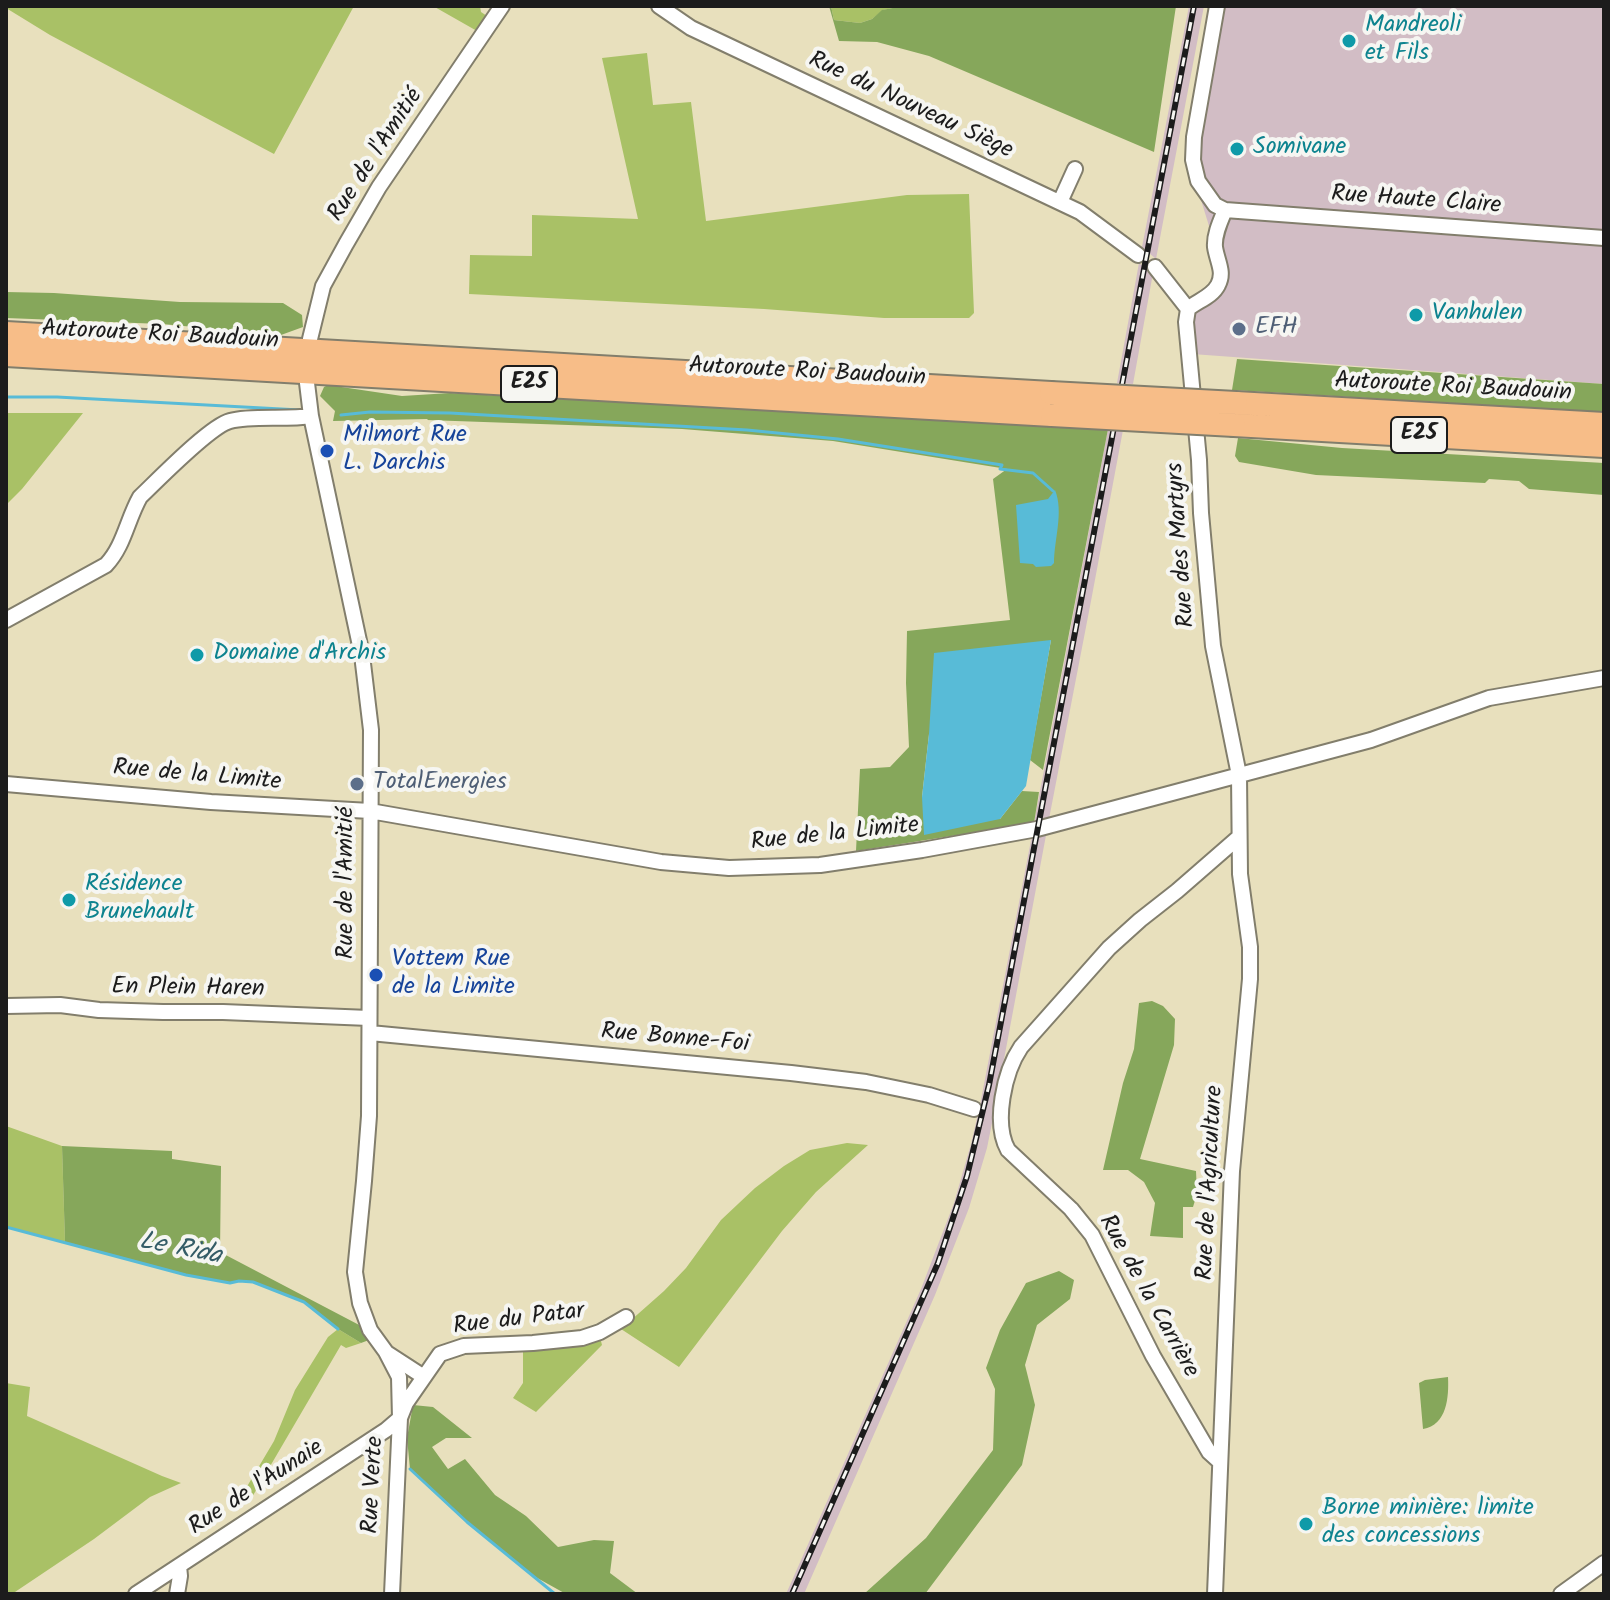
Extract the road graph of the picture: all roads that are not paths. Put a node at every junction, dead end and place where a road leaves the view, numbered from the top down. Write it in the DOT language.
graph roads {
  1 [pos="502,6"];
  2 [pos="659,6"];
  3 [pos="1217,6"];
  4 [pos="1075,169"];
  5 [pos="1060,202"];
  6 [pos="1225,210"];
  7 [pos="1604,238"];
  8 [pos="1138,255"];
  9 [pos="1155,267"];
  10 [pos="1188,309"];
  11 [pos="6,333"];
  12 [pos="310,339"];
  13 [pos="6,355"];
  14 [pos="307,383"];
  15 [pos="1052,404"];
  16 [pos="1235,414"];
  17 [pos="311,416"];
  18 [pos="1604,424"];
  19 [pos="1604,446"];
  20 [pos="6,620"];
  21 [pos="1604,678"];
  22 [pos="1239,775"];
  23 [pos="6,784"];
  24 [pos="370,811"];
  25 [pos="1239,837"];
  26 [pos="6,1006"];
  27 [pos="370,1025"];
  28 [pos="974,1109"];
  29 [pos="626,1317"];
  30 [pos="386,1352"];
  31 [pos="399,1377"];
  32 [pos="424,1377"];
  33 [pos="400,1418"];
  34 [pos="1219,1461"];
  35 [pos="1604,1563"];
  36 [pos="179,1566"];
  37 [pos="136,1594"];
  38 [pos="177,1594"];
  39 [pos="392,1594"];
  40 [pos="1215,1594"];
  41 [pos="1561,1594"];
  1 -- 12 [label="street, Rue de l'Amitié"];
  2 -- 5 [label="street, Rue du Nouveau Siège"];
  3 -- 6 [label="street"];
  4 -- 5 [label="street"];
  5 -- 8 [label="street, Rue du Nouveau Siège"];
  6 -- 7 [label="street, Rue Haute Claire"];
  6 -- 10 [label="street"];
  9 -- 10 [label="street"];
  10 -- 22 [label="street, Rue des Martyrs"];
  11 -- 15 [label="highway, Autoroute Roi Baudouin / E25"];
  13 -- 15 [label="highway, Autoroute Roi Baudouin / E25"];
  14 -- 17 [label="street, Rue de l'Amitié"];
  15 -- 16 [label="highway, Autoroute Roi Baudouin / E25, bridge"];
  16 -- 18 [label="highway, Autoroute Roi Baudouin / E25"];
  16 -- 19 [label="highway, Autoroute Roi Baudouin / E25"];
  17 -- 20 [label="street"];
  17 -- 24 [label="street, Rue de l'Amitié"];
  21 -- 22 [label="street, Rue de la Limite"];
  22 -- 24 [label="street, Rue de la Limite"];
  22 -- 25 [label="street, Rue de l'Agriculture"];
  23 -- 24 [label="street, Rue de la Limite"];
  24 -- 27 [label="street, Rue de l'Amitié"];
  25 -- 34 [label="street, Rue de l'Agriculture"];
  25 -- 34 [label="street, Rue de la Carrière"];
  26 -- 27 [label="street, En Plein Haren"];
  27 -- 28 [label="street, Rue Bonne-Foi"];
  27 -- 30 [label="street, Rue de l'Amitié"];
  29 -- 32 [label="street, Rue du Patar"];
  30 -- 31 [label="street, Rue de l'Amitié"];
  30 -- 32 [label="street"];
  31 -- 33 [label="street, Rue Verte"];
  32 -- 33 [label="street, Rue du Patar"];
  33 -- 36 [label="street, Rue de l'Aunaie"];
  33 -- 39 [label="street, Rue Verte"];
  34 -- 40 [label="street, Rue de l'Agriculture"];
  35 -- 41 [label="street"];
  36 -- 37 [label="street, Rue de l'Aunaie"];
  36 -- 38 [label="street"];
}
